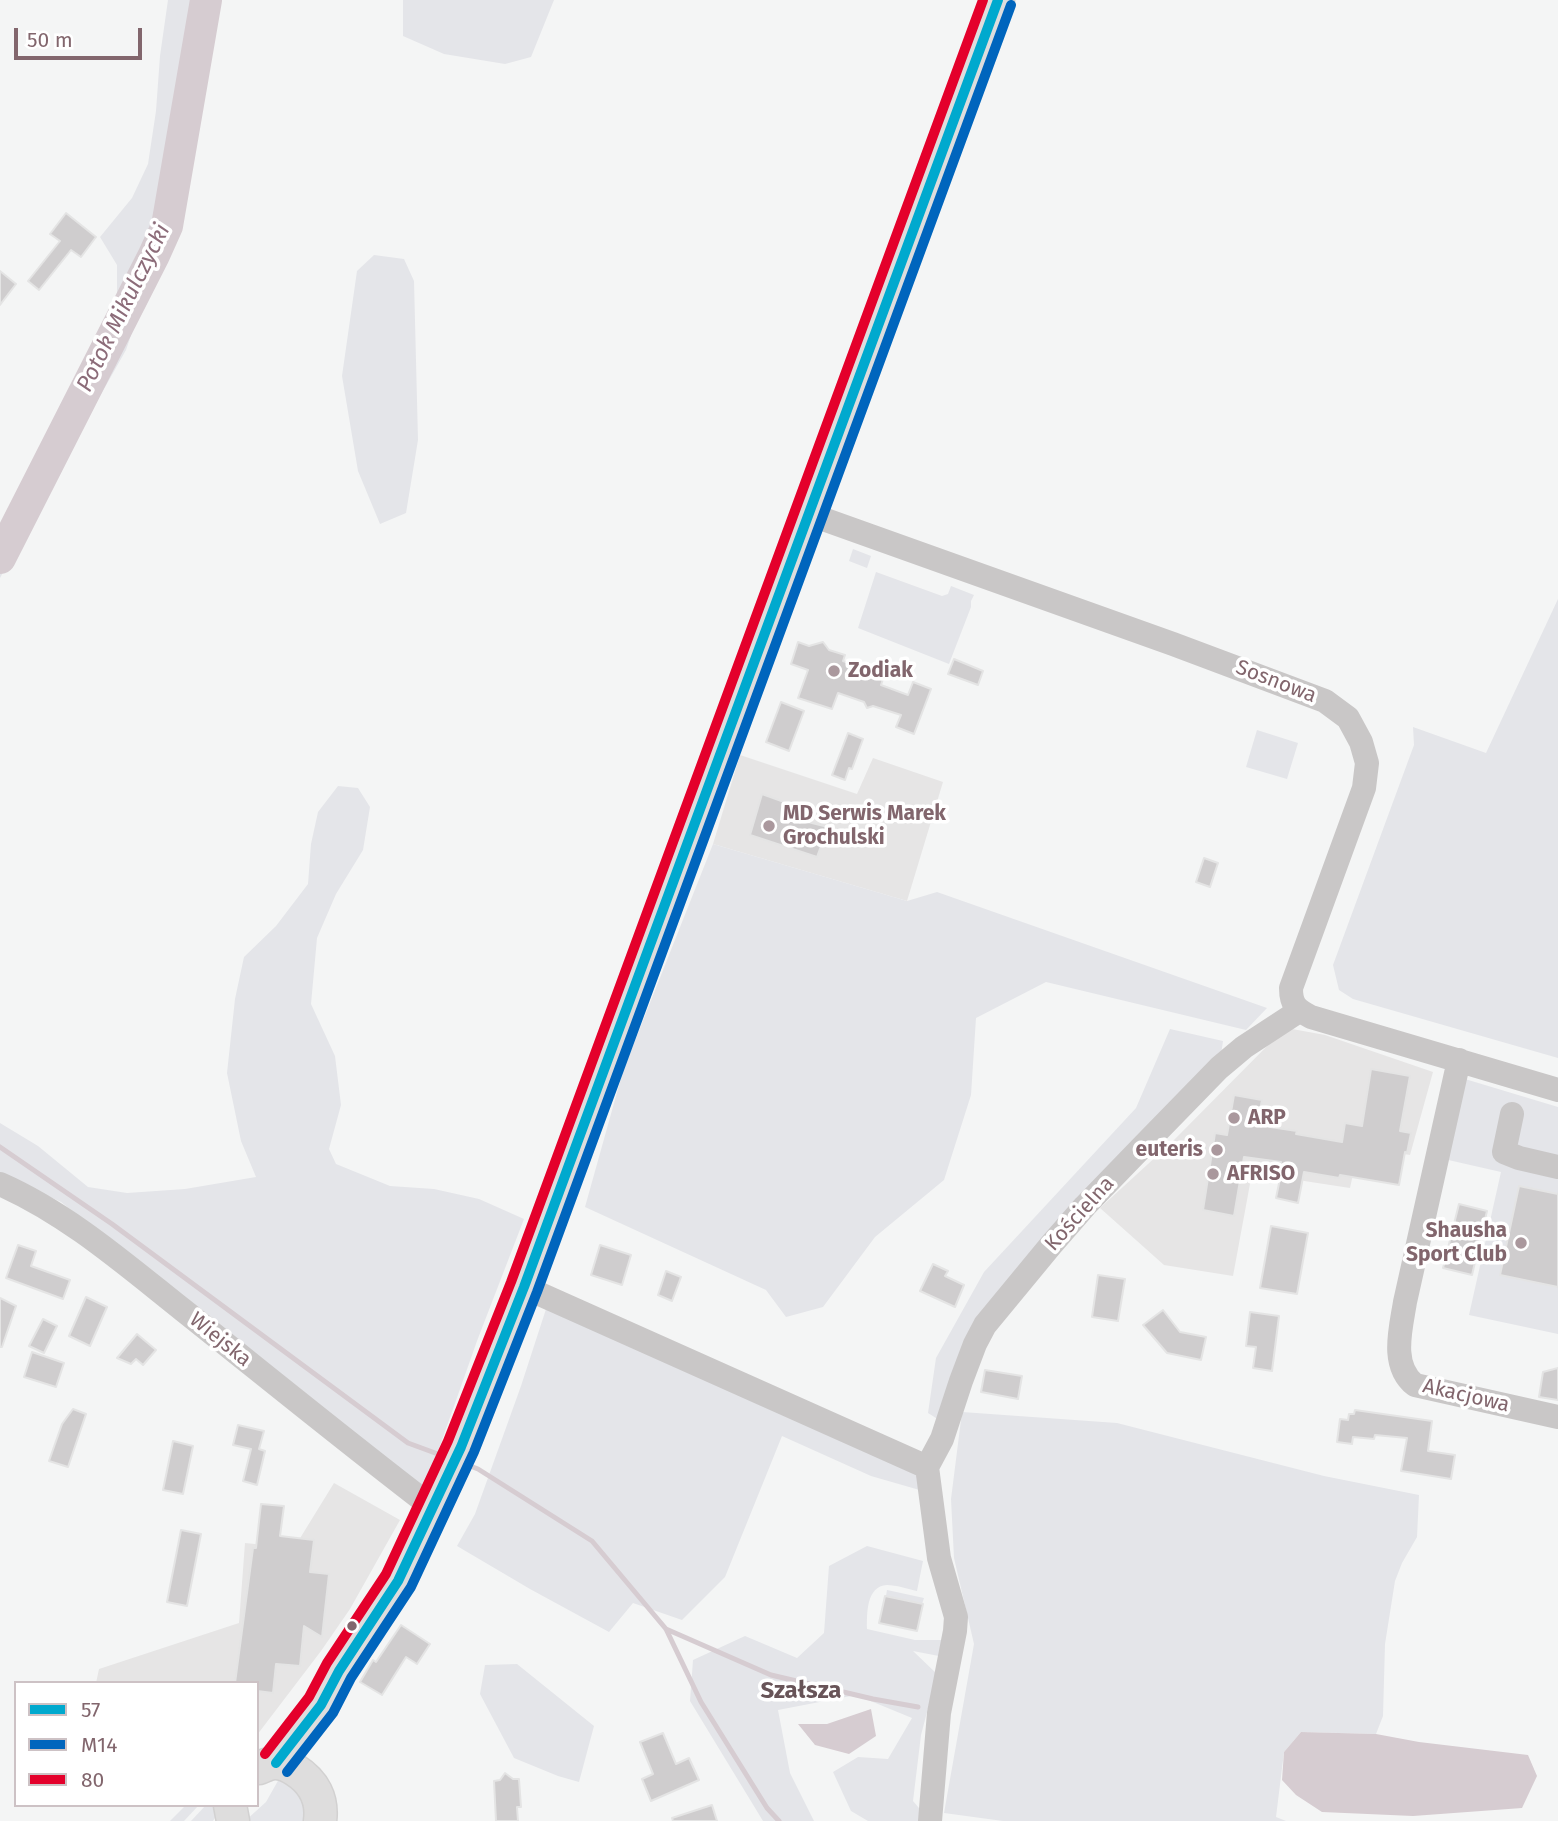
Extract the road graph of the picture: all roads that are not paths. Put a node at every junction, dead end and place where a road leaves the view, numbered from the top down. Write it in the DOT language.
graph roads {
  1 [pos="998,0"];
  2 [pos="809,514"];
  3 [pos="1299,1011"];
  4 [pos="1459,1060"];
  5 [pos="1558,1090"];
  6 [pos="1512,1114"];
  7 [pos="1558,1167"];
  8 [pos="0,1184"];
  9 [pos="524,1287"];
  10 [pos="1558,1417"];
  11 [pos="927,1467"];
  12 [pos="438,1496"];
  13 [pos="321,1705"];
  14 [pos="267,1766"];
  15 [pos="305,1776"];
  16 [pos="320,1821"];
  17 [pos="930,1821"];
  1 -- 2 [label="main road"];
  2 -- 3 [label="street, Sosnowa"];
  2 -- 9 [label="main road"];
  3 -- 4 [label="street"];
  3 -- 11 [label="street, Kościelna"];
  4 -- 5 [label="street"];
  4 -- 10 [label="street, Akacjowa"];
  6 -- 7 [label="street"];
  8 -- 12 [label="street, Wiejska"];
  9 -- 11 [label="street"];
  9 -- 12 [label="main road"];
  11 -- 17 [label="street"];
  12 -- 13 [label="main road"];
  13 -- 14 [label="main road"];
  13 -- 15 [label="main road"];
  14 -- 15 [label="main road"];
  15 -- 16 [label="main road"];
}
